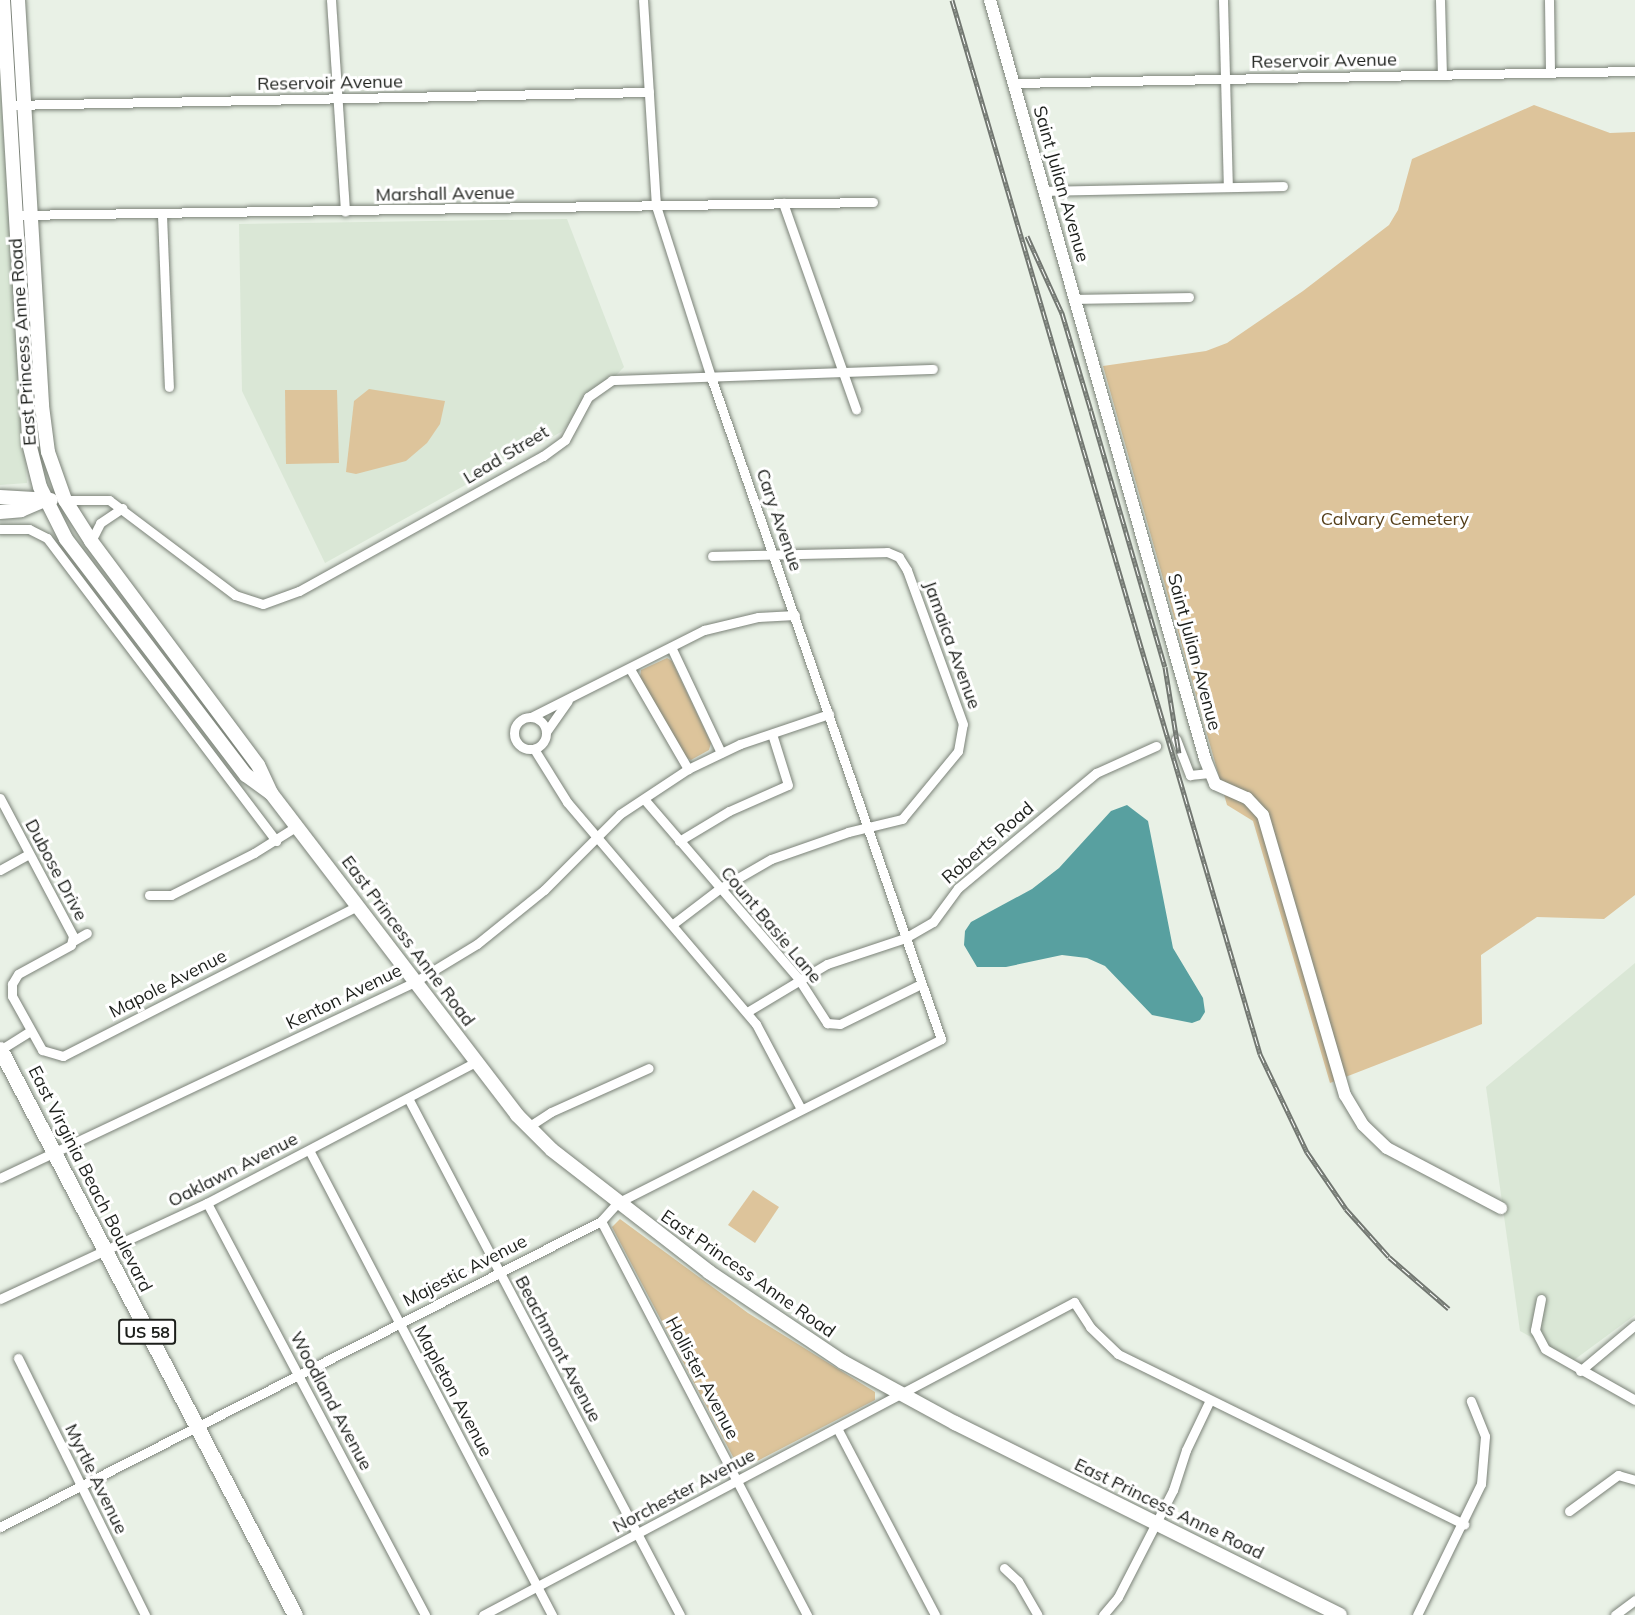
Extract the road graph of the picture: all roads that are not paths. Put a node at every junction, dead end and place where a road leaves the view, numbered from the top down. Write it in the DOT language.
graph roads {
  1 [pos="3,0"];
  2 [pos="18,0"];
  3 [pos="331,0"];
  4 [pos="643,0"];
  5 [pos="990,0"];
  6 [pos="1223,0"];
  7 [pos="1440,0"];
  8 [pos="1549,0"];
  9 [pos="1635,71"];
  10 [pos="1550,73"];
  11 [pos="1442,75"];
  12 [pos="1225,80"];
  13 [pos="1014,83"];
  14 [pos="649,92"];
  15 [pos="338,99"];
  16 [pos="26,104"];
  17 [pos="11,105"];
  18 [pos="1228,186"];
  19 [pos="1283,186"];
  20 [pos="1044,191"];
  21 [pos="873,202"];
  22 [pos="783,203"];
  23 [pos="656,206"];
  24 [pos="345,212"];
  25 [pos="17,215"];
  26 [pos="162,215"];
  27 [pos="33,217"];
  28 [pos="1189,297"];
  29 [pos="1074,299"];
  30 [pos="933,369"];
  31 [pos="842,371"];
  32 [pos="710,374"];
  33 [pos="169,387"];
  34 [pos="856,409"];
  35 [pos="0,497"];
  36 [pos="45,500"];
  37 [pos="65,500"];
  38 [pos="123,508"];
  39 [pos="0,513"];
  40 [pos="0,529"];
  41 [pos="91,541"];
  42 [pos="773,554"];
  43 [pos="712,555"];
  44 [pos="795,615"];
  45 [pos="671,647"];
  46 [pos="630,669"];
  47 [pos="568,701"];
  48 [pos="829,714"];
  49 [pos="531,717"];
  50 [pos="546,732"];
  51 [pos="772,734"];
  52 [pos="1176,739"];
  53 [pos="1156,746"];
  54 [pos="534,749"];
  55 [pos="721,753"];
  56 [pos="688,769"];
  57 [pos="1209,772"];
  58 [pos="271,794"];
  59 [pos="0,798"];
  60 [pos="644,799"];
  61 [pos="297,826"];
  62 [pos="870,827"];
  63 [pos="597,837"];
  64 [pos="276,840"];
  65 [pos="680,841"];
  66 [pos="29,854"];
  67 [pos="0,870"];
  68 [pos="720,889"];
  69 [pos="149,895"];
  70 [pos="359,905"];
  71 [pos="673,924"];
  72 [pos="87,933"];
  73 [pos="905,938"];
  74 [pos="73,941"];
  75 [pos="798,978"];
  76 [pos="416,981"];
  77 [pos="921,984"];
  78 [pos="747,1012"];
  79 [pos="31,1031"];
  80 [pos="941,1039"];
  81 [pos="0,1049"];
  82 [pos="477,1061"];
  83 [pos="650,1068"];
  84 [pos="408,1098"];
  85 [pos="801,1109"];
  86 [pos="528,1127"];
  87 [pos="309,1150"];
  88 [pos="54,1154"];
  89 [pos="0,1178"];
  90 [pos="207,1203"];
  91 [pos="617,1203"];
  92 [pos="1501,1208"];
  93 [pos="601,1221"];
  94 [pos="105,1253"];
  95 [pos="499,1272"];
  96 [pos="0,1299"];
  97 [pos="1541,1299"];
  98 [pos="399,1323"];
  99 [pos="1635,1325"];
  100 [pos="18,1358"];
  101 [pos="1580,1371"];
  102 [pos="299,1376"];
  103 [pos="898,1393"];
  104 [pos="1210,1400"];
  105 [pos="1635,1400"];
  106 [pos="1470,1401"];
  107 [pos="837,1428"];
  108 [pos="198,1429"];
  109 [pos="1635,1480"];
  110 [pos="738,1482"];
  111 [pos="82,1487"];
  112 [pos="1569,1511"];
  113 [pos="1154,1522"];
  114 [pos="1464,1524"];
  115 [pos="0,1527"];
  116 [pos="637,1534"];
  117 [pos="1004,1568"];
  118 [pos="537,1587"];
  119 [pos="1635,1600"];
  120 [pos="145,1615"];
  121 [pos="295,1615"];
  122 [pos="425,1615"];
  123 [pos="483,1615"];
  124 [pos="552,1615"];
  125 [pos="680,1615"];
  126 [pos="807,1615"];
  127 [pos="935,1615"];
  128 [pos="1038,1615"];
  129 [pos="1103,1615"];
  130 [pos="1340,1615"];
  131 [pos="1417,1615"];
  132 [pos="1615,1615"];
  1 -- 17 [label="main road, East Princess Anne Road"];
  2 -- 16 [label="main road, East Princess Anne Road"];
  3 -- 15 [label="street"];
  4 -- 14 [label="street, Cary Avenue"];
  5 -- 13 [label="street, Saint Julian Avenue"];
  6 -- 12 [label="street"];
  7 -- 11 [label="street"];
  8 -- 10 [label="street"];
  9 -- 10 [label="street, Reservoir Avenue"];
  10 -- 11 [label="street, Reservoir Avenue"];
  11 -- 12 [label="street, Reservoir Avenue"];
  12 -- 13 [label="street, Reservoir Avenue"];
  12 -- 18 [label="street"];
  13 -- 20 [label="street, Saint Julian Avenue"];
  14 -- 15 [label="street, Reservoir Avenue"];
  14 -- 23 [label="street, Cary Avenue"];
  15 -- 16 [label="street, Reservoir Avenue"];
  15 -- 24 [label="street"];
  16 -- 17 [label="street, Reservoir Avenue"];
  16 -- 27 [label="main road, East Princess Anne Road"];
  17 -- 25 [label="main road, East Princess Anne Road"];
  18 -- 19 [label="street"];
  18 -- 20 [label="street"];
  20 -- 29 [label="street, Saint Julian Avenue"];
  21 -- 22 [label="street, Marshall Avenue"];
  22 -- 23 [label="street, Marshall Avenue"];
  22 -- 31 [label="street"];
  23 -- 24 [label="street, Marshall Avenue"];
  23 -- 32 [label="street, Cary Avenue"];
  24 -- 26 [label="street, Marshall Avenue"];
  25 -- 27 [label="street, Marshall Avenue"];
  25 -- 36 [label="main road, East Princess Anne Road"];
  26 -- 27 [label="street, Marshall Avenue"];
  26 -- 33 [label="street"];
  27 -- 37 [label="main road, East Princess Anne Road"];
  28 -- 29 [label="street"];
  29 -- 57 [label="street, Saint Julian Avenue"];
  30 -- 31 [label="street, Lead Street"];
  31 -- 32 [label="street, Lead Street"];
  31 -- 34 [label="street"];
  32 -- 38 [label="street, Lead Street"];
  32 -- 42 [label="street, Cary Avenue"];
  35 -- 36 [label="main road"];
  36 -- 37 [label="main road"];
  36 -- 39 [label="main road"];
  36 -- 58 [label="main road, East Princess Anne Road"];
  37 -- 38 [label="street, Lead Street"];
  37 -- 41 [label="main road, East Princess Anne Road"];
  38 -- 41 [label="street"];
  40 -- 64 [label="street"];
  41 -- 58 [label="main road, East Princess Anne Road"];
  42 -- 43 [label="street, Jamaica Avenue"];
  42 -- 44 [label="street, Cary Avenue"];
  42 -- 62 [label="street, Jamaica Avenue"];
  44 -- 45 [label="street"];
  44 -- 48 [label="street, Cary Avenue"];
  45 -- 46 [label="street"];
  45 -- 55 [label="street"];
  46 -- 47 [label="street"];
  46 -- 56 [label="street"];
  47 -- 49 [label="street"];
  47 -- 50 [label="street"];
  48 -- 51 [label="street, Kenton Avenue"];
  48 -- 62 [label="street, Cary Avenue"];
  49 -- 50 [label="street"];
  49 -- 54 [label="street"];
  50 -- 54 [label="street"];
  51 -- 55 [label="street, Kenton Avenue"];
  51 -- 65 [label="street"];
  52 -- 57 [label="street"];
  53 -- 73 [label="street, Roberts Road"];
  54 -- 63 [label="street"];
  55 -- 56 [label="street, Kenton Avenue"];
  56 -- 60 [label="street, Kenton Avenue"];
  57 -- 92 [label="street, Saint Julian Avenue"];
  58 -- 61 [label="main road, East Princess Anne Road"];
  59 -- 66 [label="street, Dubose Drive"];
  60 -- 63 [label="street, Kenton Avenue"];
  60 -- 65 [label="street, Count Basie Lane"];
  61 -- 64 [label="street"];
  61 -- 70 [label="main road, East Princess Anne Road"];
  62 -- 68 [label="street, Jamaica Avenue"];
  62 -- 73 [label="street, Cary Avenue"];
  63 -- 71 [label="street"];
  63 -- 76 [label="street, Kenton Avenue"];
  64 -- 69 [label="street"];
  65 -- 68 [label="street, Count Basie Lane"];
  66 -- 67 [label="street"];
  66 -- 74 [label="street, Dubose Drive"];
  68 -- 71 [label="street, Jamaica Avenue"];
  68 -- 75 [label="street, Count Basie Lane"];
  70 -- 76 [label="main road, East Princess Anne Road"];
  70 -- 79 [label="street, Mapole Avenue"];
  71 -- 78 [label="street"];
  72 -- 74 [label="street"];
  73 -- 75 [label="street, Roberts Road"];
  73 -- 77 [label="street, Cary Avenue"];
  74 -- 79 [label="street, Dubose Drive"];
  75 -- 77 [label="street, Count Basie Lane"];
  75 -- 78 [label="street, Roberts Road"];
  76 -- 82 [label="main road, East Princess Anne Road"];
  76 -- 88 [label="street, Kenton Avenue"];
  77 -- 80 [label="street, Cary Avenue"];
  78 -- 85 [label="street"];
  79 -- 81 [label="street"];
  80 -- 85 [label="street, Majestic Avenue"];
  81 -- 88 [label="main road, East Virginia Beach Boulevard / US 58"];
  82 -- 84 [label="street, Oaklawn Avenue"];
  82 -- 86 [label="main road, East Princess Anne Road"];
  83 -- 86 [label="street"];
  84 -- 87 [label="street, Oaklawn Avenue"];
  84 -- 95 [label="street, Beachmont Avenue"];
  85 -- 91 [label="street, Majestic Avenue"];
  86 -- 91 [label="main road, East Princess Anne Road"];
  87 -- 90 [label="street, Oaklawn Avenue"];
  87 -- 98 [label="street, Mapleton Avenue"];
  88 -- 89 [label="street, Kenton Avenue"];
  88 -- 94 [label="main road, East Virginia Beach Boulevard / US 58"];
  90 -- 94 [label="street, Oaklawn Avenue"];
  90 -- 102 [label="street, Woodland Avenue"];
  91 -- 93 [label="street, Majestic Avenue"];
  91 -- 103 [label="main road, East Princess Anne Road"];
  93 -- 95 [label="street, Majestic Avenue"];
  93 -- 110 [label="street, Hollister Avenue"];
  94 -- 96 [label="street, Oaklawn Avenue"];
  94 -- 108 [label="main road, East Virginia Beach Boulevard / US 58"];
  95 -- 98 [label="street, Majestic Avenue"];
  95 -- 116 [label="street, Beachmont Avenue"];
  97 -- 101 [label="street"];
  98 -- 102 [label="street, Majestic Avenue"];
  98 -- 118 [label="street, Mapleton Avenue"];
  99 -- 101 [label="street"];
  100 -- 111 [label="street, Myrtle Avenue"];
  101 -- 105 [label="street"];
  102 -- 108 [label="street, Majestic Avenue"];
  102 -- 122 [label="street, Woodland Avenue"];
  103 -- 104 [label="street, Norchester Avenue"];
  103 -- 107 [label="street, Norchester Avenue"];
  103 -- 113 [label="main road, East Princess Anne Road"];
  104 -- 113 [label="street"];
  104 -- 114 [label="street"];
  106 -- 114 [label="street"];
  107 -- 110 [label="street, Norchester Avenue"];
  107 -- 127 [label="street"];
  108 -- 111 [label="street, Majestic Avenue"];
  108 -- 121 [label="main road, East Virginia Beach Boulevard / US 58"];
  109 -- 112 [label="street"];
  110 -- 116 [label="street, Norchester Avenue"];
  110 -- 126 [label="street, Hollister Avenue"];
  111 -- 115 [label="street, Majestic Avenue"];
  111 -- 120 [label="street, Myrtle Avenue"];
  113 -- 129 [label="street"];
  113 -- 130 [label="main road, East Princess Anne Road"];
  114 -- 131 [label="street"];
  116 -- 118 [label="street, Norchester Avenue"];
  116 -- 125 [label="street, Beachmont Avenue"];
  117 -- 128 [label="street"];
  118 -- 123 [label="street, Norchester Avenue"];
  118 -- 124 [label="street, Mapleton Avenue"];
  119 -- 132 [label="street"];
}
